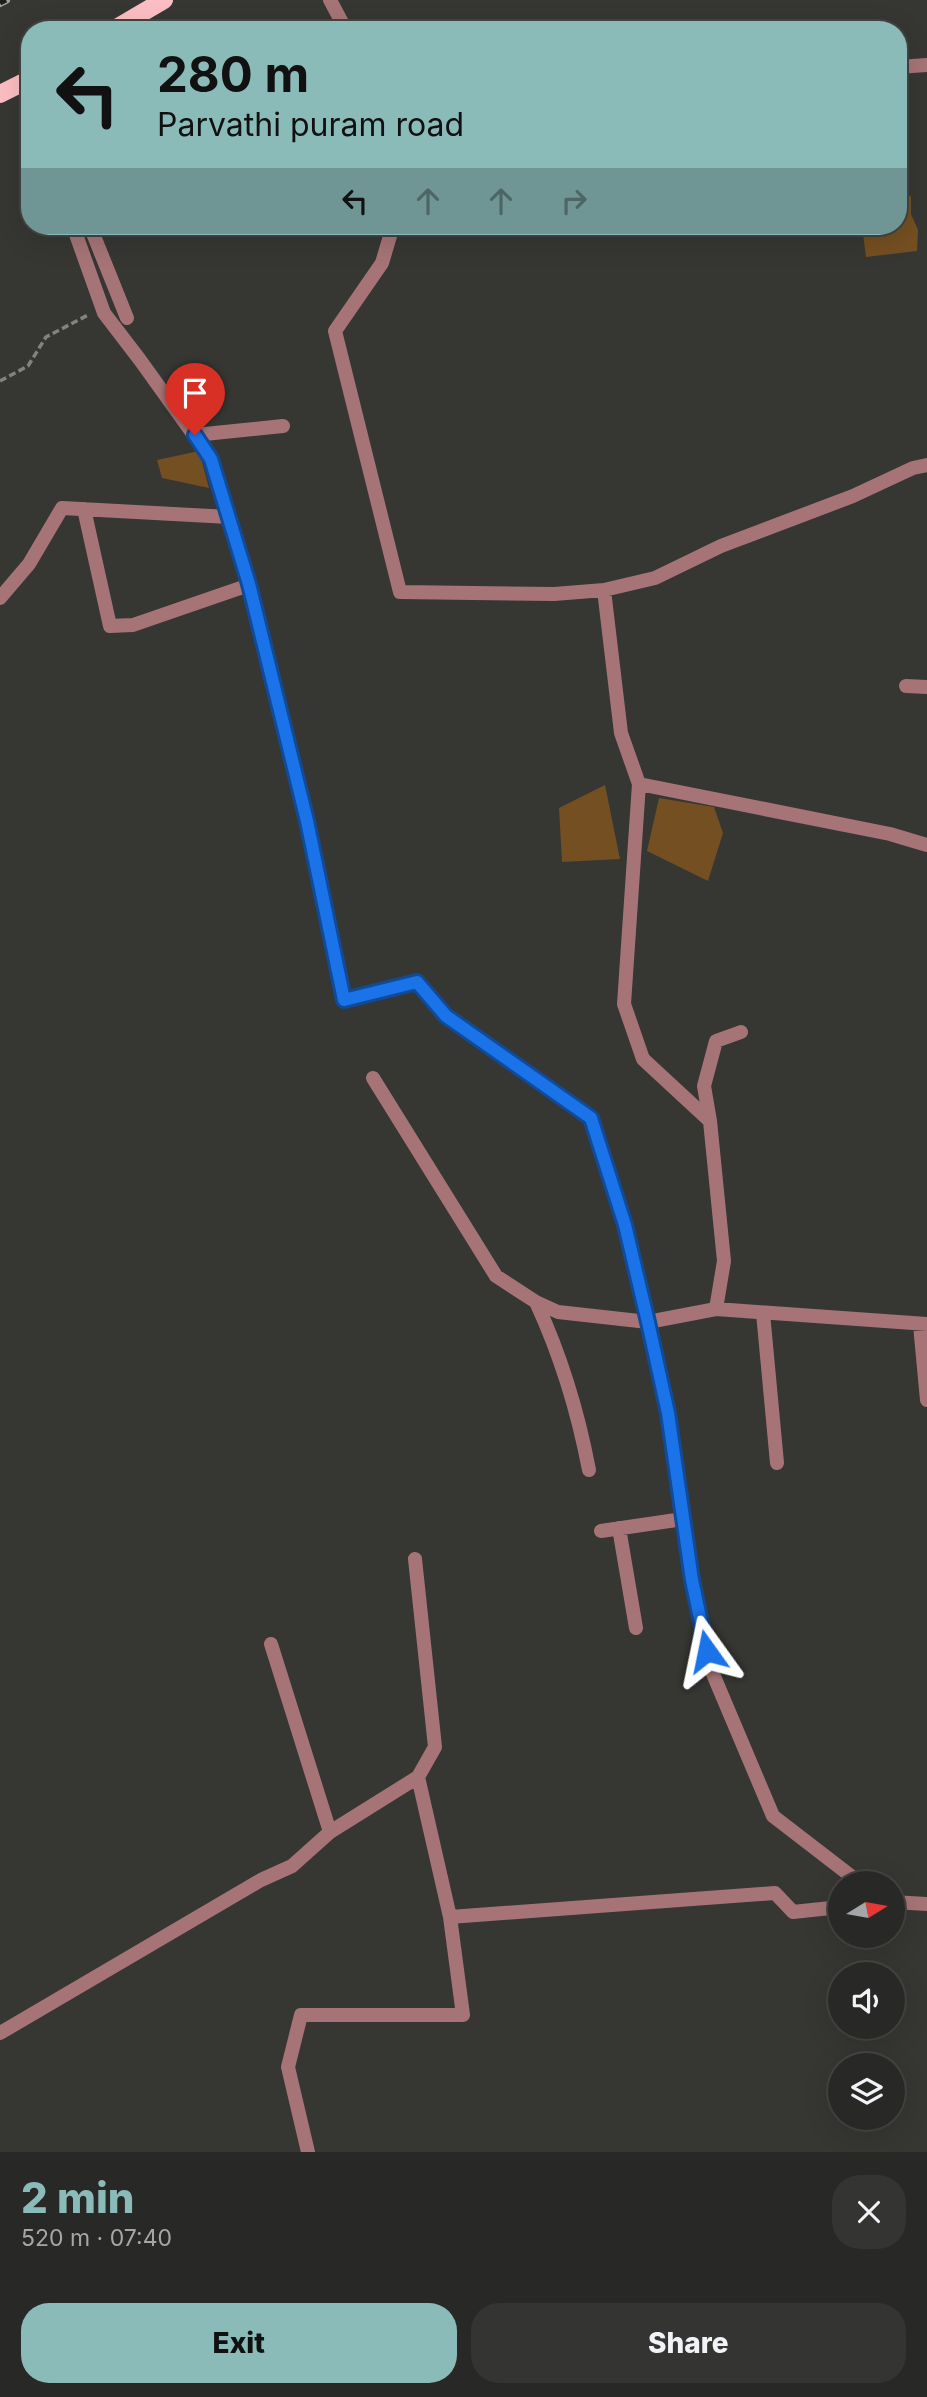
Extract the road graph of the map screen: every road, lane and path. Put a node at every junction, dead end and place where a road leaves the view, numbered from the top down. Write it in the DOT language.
graph roads {
  1 [pos="164,0"];
  2 [pos="330,0"];
  3 [pos="128,21"];
  4 [pos="341,21"];
  5 [pos="927,65"];
  6 [pos="907,66"];
  7 [pos="21,84"];
  8 [pos="0,94"];
  9 [pos="76,235"];
  10 [pos="94,235"];
  11 [pos="390,235"];
  12 [pos="95,312"];
  13 [pos="127,318"];
  14 [pos="0,381"];
  15 [pos="283,426"];
  16 [pos="195,435"];
  17 [pos="927,465"];
  18 [pos="84,509"];
  19 [pos="229,517"];
  20 [pos="249,584"];
  21 [pos="604,590"];
  22 [pos="0,598"];
  23 [pos="905,685"];
  24 [pos="927,687"];
  25 [pos="639,784"];
  26 [pos="927,845"];
  27 [pos="741,1032"];
  28 [pos="373,1078"];
  29 [pos="710,1121"];
  30 [pos="536,1302"];
  31 [pos="716,1308"];
  32 [pos="763,1312"];
  33 [pos="648,1322"];
  34 [pos="923,1325"];
  35 [pos="927,1400"];
  36 [pos="778,1462"];
  37 [pos="589,1470"];
  38 [pos="683,1518"];
  39 [pos="619,1528"];
  40 [pos="601,1531"];
  41 [pos="415,1559"];
  42 [pos="636,1628"];
  43 [pos="271,1644"];
  44 [pos="418,1777"];
  45 [pos="330,1832"];
  46 [pos="844,1871"];
  47 [pos="905,1903"];
  48 [pos="927,1904"];
  49 [pos="828,1908"];
  50 [pos="450,1917"];
  51 [pos="0,2033"];
  52 [pos="308,2152"];
  1 -- 3 [label="main road"];
  2 -- 4 [label="street"];
  5 -- 6 [label="street"];
  7 -- 8 [label="main road"];
  9 -- 16 [label="street"];
  10 -- 13 [label="street"];
  11 -- 21 [label="street"];
  12 -- 14 [label="path"];
  15 -- 16 [label="street"];
  16 -- 19 [label="street"];
  17 -- 21 [label="street"];
  18 -- 19 [label="street"];
  18 -- 20 [label="street"];
  18 -- 22 [label="street"];
  19 -- 20 [label="street"];
  20 -- 33 [label="street"];
  21 -- 25 [label="street"];
  23 -- 24 [label="street"];
  25 -- 26 [label="street"];
  25 -- 29 [label="street"];
  27 -- 29 [label="street"];
  28 -- 30 [label="street"];
  29 -- 31 [label="street"];
  30 -- 33 [label="street"];
  30 -- 37 [label="street"];
  31 -- 32 [label="street"];
  31 -- 33 [label="street"];
  32 -- 34 [label="street"];
  32 -- 36 [label="street"];
  33 -- 38 [label="street"];
  34 -- 35 [label="street"];
  38 -- 39 [label="street"];
  38 -- 46 [label="street"];
  39 -- 40 [label="street"];
  39 -- 42 [label="street"];
  41 -- 44 [label="street"];
  43 -- 45 [label="street"];
  44 -- 45 [label="street"];
  44 -- 50 [label="street"];
  45 -- 51 [label="street"];
  47 -- 48 [label="street"];
  49 -- 50 [label="street"];
  50 -- 52 [label="street"];
}
